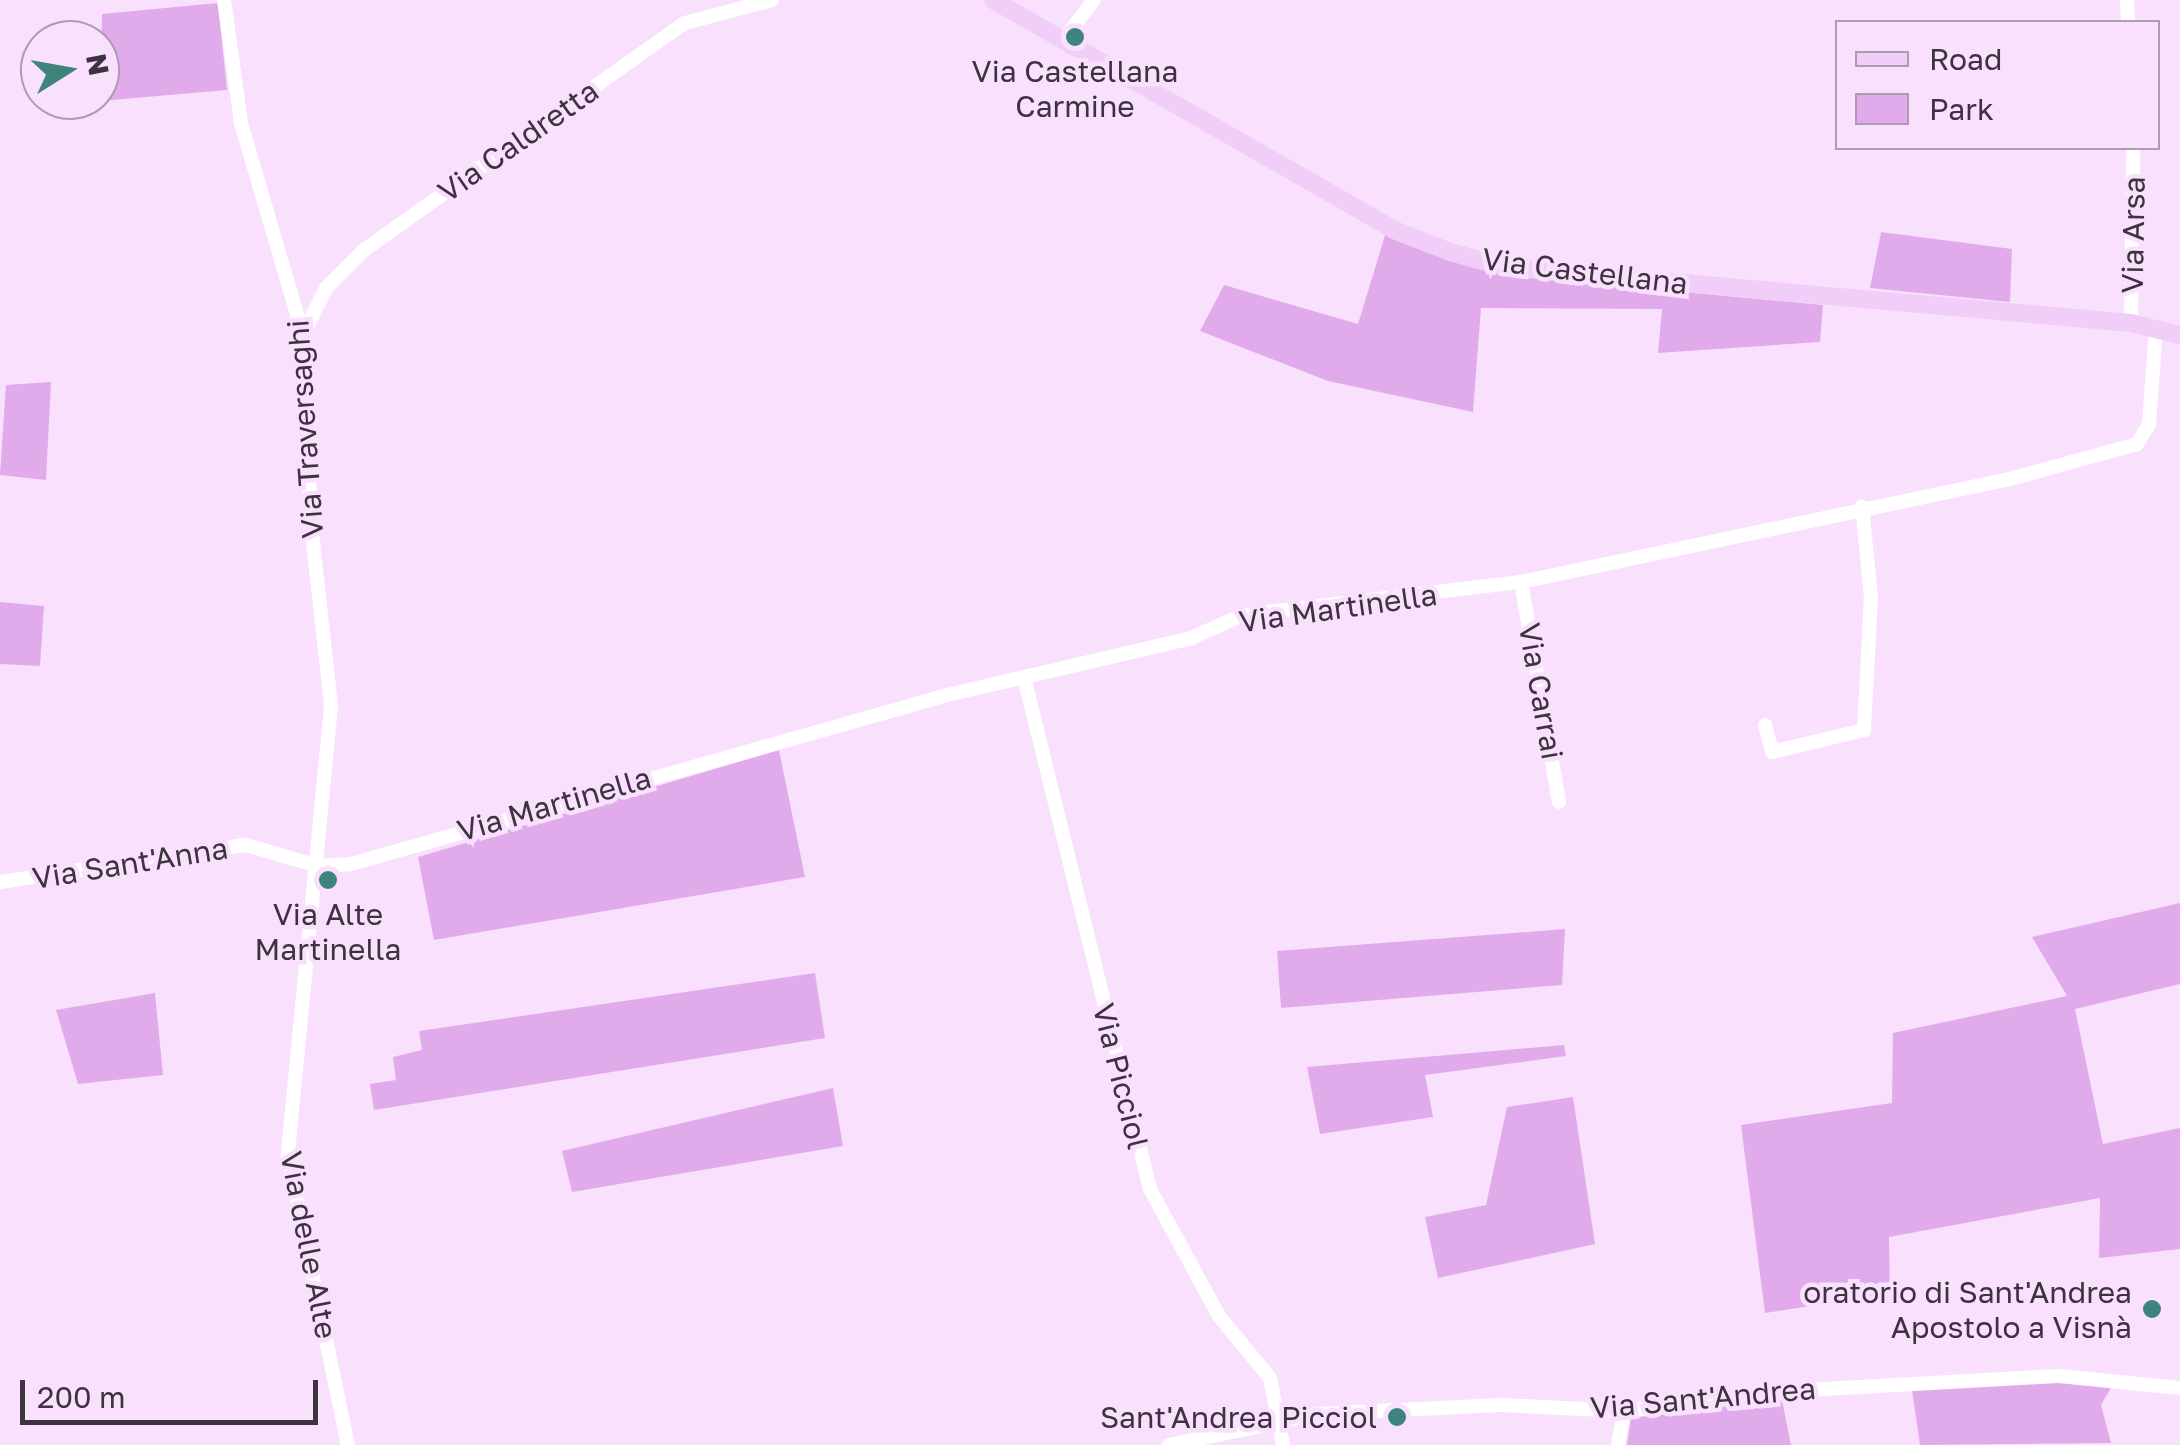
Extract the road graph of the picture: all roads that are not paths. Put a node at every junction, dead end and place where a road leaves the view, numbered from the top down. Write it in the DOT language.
graph roads {
  1 [pos="224,0"];
  2 [pos="772,0"];
  3 [pos="993,0"];
  4 [pos="1094,0"];
  5 [pos="1064,38"];
  6 [pos="2133,150"];
  7 [pos="2131,323"];
  8 [pos="2156,329"];
  9 [pos="303,335"];
  10 [pos="2180,335"];
  11 [pos="1862,506"];
  12 [pos="1521,582"];
  13 [pos="1024,677"];
  14 [pos="1765,725"];
  15 [pos="1559,802"];
  16 [pos="318,866"];
  17 [pos="0,882"];
  18 [pos="2180,1388"];
  19 [pos="1624,1411"];
  20 [pos="1282,1416"];
  21 [pos="348,1445"];
  22 [pos="1168,1445"];
  23 [pos="1283,1445"];
  24 [pos="1618,1445"];
  1 -- 9 [label="street, Via Traversaghi"];
  2 -- 9 [label="street, Via Caldretta"];
  3 -- 5 [label="main road, Via Castellana"];
  4 -- 5 [label="street"];
  5 -- 7 [label="main road, Via Castellana"];
  6 -- 7 [label="street, Via Arsa"];
  7 -- 8 [label="main road, Via Castellana"];
  8 -- 10 [label="main road, Via Castellana"];
  8 -- 11 [label="street, Via Martinella"];
  9 -- 16 [label="street, Via Traversaghi"];
  11 -- 12 [label="street, Via Martinella"];
  11 -- 14 [label="street"];
  12 -- 13 [label="street, Via Martinella"];
  12 -- 15 [label="street, Via Carrai"];
  13 -- 16 [label="street, Via Martinella"];
  13 -- 20 [label="street, Via Picciol"];
  16 -- 17 [label="street, Via Sant'Anna"];
  16 -- 21 [label="street, Via delle Alte"];
  18 -- 19 [label="street, Via Sant'Andrea"];
  19 -- 20 [label="street, Via Sant'Andrea"];
  19 -- 24 [label="street"];
  20 -- 22 [label="street, Via Sant'Andrea"];
  20 -- 23 [label="street, Via Picciol"];
}
